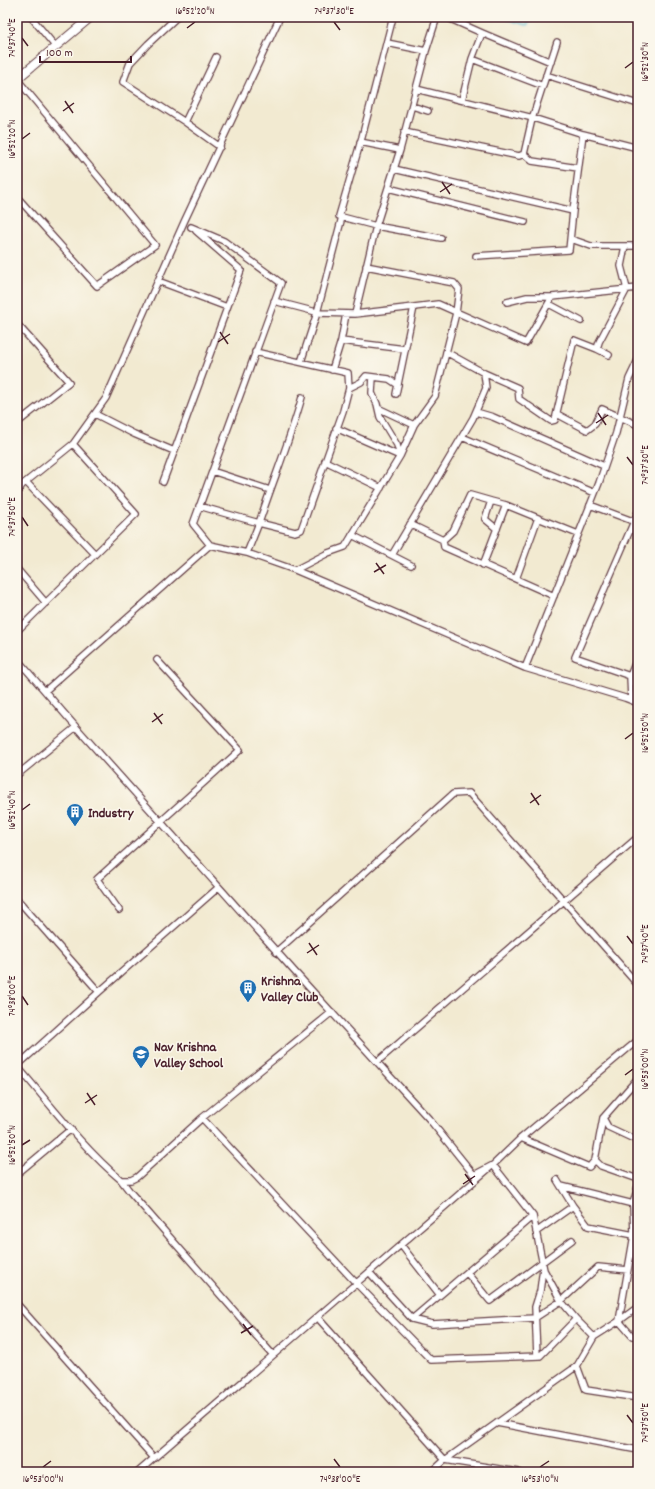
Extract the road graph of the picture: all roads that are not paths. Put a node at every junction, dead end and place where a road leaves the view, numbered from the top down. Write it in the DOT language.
graph roads {
  1 [pos="31,17"];
  2 [pos="91,17"];
  3 [pos="177,17"];
  4 [pos="280,17"];
  5 [pos="394,17"];
  6 [pos="437,17"];
  7 [pos="446,17"];
  8 [pos="482,33"];
  9 [pos="557,42"];
  10 [pos="387,43"];
  11 [pos="55,46"];
  12 [pos="426,51"];
  13 [pos="216,57"];
  14 [pos="472,59"];
  15 [pos="551,62"];
  16 [pos="546,75"];
  17 [pos="17,79"];
  18 [pos="543,86"];
  19 [pos="416,89"];
  20 [pos="462,100"];
  21 [pos="638,104"];
  22 [pos="412,106"];
  23 [pos="428,111"];
  24 [pos="533,118"];
  25 [pos="185,122"];
  26 [pos="404,132"];
  27 [pos="583,134"];
  28 [pos="360,142"];
  29 [pos="220,146"];
  30 [pos="638,148"];
  31 [pos="400,150"];
  32 [pos="524,154"];
  33 [pos="578,168"];
  34 [pos="394,169"];
  35 [pos="388,188"];
  36 [pos="17,197"];
  37 [pos="573,211"];
  38 [pos="342,217"];
  39 [pos="184,222"];
  40 [pos="525,222"];
  41 [pos="376,226"];
  42 [pos="191,227"];
  43 [pos="441,238"];
  44 [pos="571,240"];
  45 [pos="625,246"];
  46 [pos="638,246"];
  47 [pos="476,256"];
  48 [pos="366,266"];
  49 [pos="158,281"];
  50 [pos="638,288"];
  51 [pos="627,289"];
  52 [pos="552,297"];
  53 [pos="274,301"];
  54 [pos="507,302"];
  55 [pos="549,304"];
  56 [pos="414,307"];
  57 [pos="227,308"];
  58 [pos="317,313"];
  59 [pos="456,313"];
  60 [pos="346,314"];
  61 [pos="354,314"];
  62 [pos="581,321"];
  63 [pos="17,324"];
  64 [pos="340,341"];
  65 [pos="405,349"];
  66 [pos="597,349"];
  67 [pos="255,352"];
  68 [pos="446,352"];
  69 [pos="609,355"];
  70 [pos="301,362"];
  71 [pos="637,363"];
  72 [pos="332,370"];
  73 [pos="484,373"];
  74 [pos="373,377"];
  75 [pos="398,385"];
  76 [pos="349,388"];
  77 [pos="396,394"];
  78 [pos="302,397"];
  79 [pos="378,408"];
  80 [pos="476,412"];
  81 [pos="95,414"];
  82 [pos="557,414"];
  83 [pos="620,417"];
  84 [pos="17,423"];
  85 [pos="414,425"];
  86 [pos="638,425"];
  87 [pos="336,428"];
  88 [pos="462,437"];
  89 [pos="73,444"];
  90 [pos="174,451"];
  91 [pos="400,456"];
  92 [pos="325,461"];
  93 [pos="604,466"];
  94 [pos="212,471"];
  95 [pos="26,482"];
  96 [pos="163,482"];
  97 [pos="381,488"];
  98 [pos="270,490"];
  99 [pos="17,493"];
  100 [pos="595,493"];
  101 [pos="491,501"];
  102 [pos="506,505"];
  103 [pos="590,505"];
  104 [pos="199,506"];
  105 [pos="638,512"];
  106 [pos="538,518"];
  107 [pos="636,522"];
  108 [pos="259,523"];
  109 [pos="410,524"];
  110 [pos="497,529"];
  111 [pos="578,534"];
  112 [pos="352,535"];
  113 [pos="443,540"];
  114 [pos="210,545"];
  115 [pos="247,553"];
  116 [pos="95,554"];
  117 [pos="392,555"];
  118 [pos="411,565"];
  119 [pos="483,565"];
  120 [pos="17,569"];
  121 [pos="295,570"];
  122 [pos="516,579"];
  123 [pos="554,596"];
  124 [pos="46,603"];
  125 [pos="17,632"];
  126 [pos="638,656"];
  127 [pos="17,659"];
  128 [pos="157,660"];
  129 [pos="525,668"];
  130 [pos="630,676"];
  131 [pos="44,691"];
  132 [pos="638,691"];
  133 [pos="631,700"];
  134 [pos="638,703"];
  135 [pos="76,727"];
  136 [pos="17,775"];
  137 [pos="160,821"];
  138 [pos="638,837"];
  139 [pos="219,887"];
  140 [pos="17,899"];
  141 [pos="564,901"];
  142 [pos="119,910"];
  143 [pos="276,952"];
  144 [pos="638,985"];
  145 [pos="99,992"];
  146 [pos="332,1012"];
  147 [pos="638,1040"];
  148 [pos="377,1062"];
  149 [pos="17,1066"];
  150 [pos="638,1078"];
  151 [pos="202,1118"];
  152 [pos="603,1118"];
  153 [pos="71,1129"];
  154 [pos="521,1138"];
  155 [pos="638,1141"];
  156 [pos="595,1160"];
  157 [pos="493,1165"];
  158 [pos="17,1174"];
  159 [pos="638,1179"];
  160 [pos="121,1180"];
  161 [pos="557,1180"];
  162 [pos="561,1186"];
  163 [pos="638,1186"];
  164 [pos="633,1204"];
  165 [pos="573,1206"];
  166 [pos="533,1216"];
  167 [pos="536,1232"];
  168 [pos="634,1235"];
  169 [pos="572,1240"];
  170 [pos="401,1245"];
  171 [pos="543,1264"];
  172 [pos="628,1270"];
  173 [pos="369,1272"];
  174 [pos="466,1273"];
  175 [pos="356,1283"];
  176 [pos="440,1295"];
  177 [pos="561,1301"];
  178 [pos="17,1304"];
  179 [pos="638,1307"];
  180 [pos="317,1317"];
  181 [pos="535,1318"];
  182 [pos="412,1319"];
  183 [pos="576,1319"];
  184 [pos="619,1321"];
  185 [pos="638,1336"];
  186 [pos="594,1337"];
  187 [pos="273,1355"];
  188 [pos="537,1356"];
  189 [pos="577,1366"];
  190 [pos="638,1398"];
  191 [pos="497,1423"];
  192 [pos="638,1450"];
  193 [pos="154,1458"];
  194 [pos="445,1460"];
  195 [pos="138,1472"];
  196 [pos="432,1472"];
  197 [pos="518,1472"];
  1 -- 11 [label="street"];
  2 -- 11 [label="main road"];
  3 -- 25 [label="street"];
  4 -- 29 [label="street"];
  5 -- 10 [label="street"];
  6 -- 12 [label="street"];
  7 -- 8 [label="street"];
  8 -- 14 [label="street"];
  8 -- 15 [label="street"];
  9 -- 15 [label="street"];
  10 -- 12 [label="street"];
  10 -- 28 [label="street"];
  11 -- 17 [label="main road"];
  12 -- 19 [label="street"];
  13 -- 25 [label="street"];
  14 -- 18 [label="street"];
  14 -- 20 [label="street"];
  15 -- 16 [label="street"];
  16 -- 18 [label="street"];
  16 -- 21 [label="street"];
  17 -- 36 [label="street"];
  18 -- 24 [label="street"];
  19 -- 20 [label="street"];
  19 -- 22 [label="street"];
  20 -- 24 [label="street"];
  22 -- 23 [label="street"];
  22 -- 26 [label="street"];
  24 -- 27 [label="street"];
  24 -- 32 [label="street"];
  25 -- 29 [label="street"];
  26 -- 31 [label="street"];
  26 -- 32 [label="street"];
  27 -- 30 [label="street"];
  27 -- 33 [label="street"];
  28 -- 31 [label="street"];
  28 -- 38 [label="street"];
  29 -- 39 [label="street"];
  31 -- 34 [label="street"];
  32 -- 33 [label="street"];
  33 -- 37 [label="street"];
  34 -- 35 [label="street"];
  34 -- 37 [label="street"];
  35 -- 40 [label="street"];
  35 -- 41 [label="street"];
  37 -- 44 [label="street"];
  38 -- 41 [label="street"];
  38 -- 58 [label="street"];
  39 -- 42 [label="street"];
  39 -- 49 [label="street"];
  41 -- 43 [label="street"];
  41 -- 48 [label="street"];
  42 -- 53 [label="street"];
  42 -- 57 [label="street"];
  44 -- 45 [label="street"];
  44 -- 47 [label="street"];
  45 -- 46 [label="street"];
  45 -- 51 [label="street"];
  48 -- 59 [label="street"];
  48 -- 61 [label="street"];
  49 -- 57 [label="street"];
  49 -- 81 [label="street"];
  50 -- 51 [label="street"];
  51 -- 52 [label="street"];
  51 -- 66 [label="street"];
  52 -- 54 [label="street"];
  52 -- 55 [label="street"];
  53 -- 58 [label="street"];
  53 -- 67 [label="street"];
  55 -- 59 [label="street"];
  55 -- 62 [label="street"];
  56 -- 59 [label="street"];
  56 -- 61 [label="street"];
  56 -- 65 [label="street"];
  57 -- 90 [label="street"];
  58 -- 60 [label="street"];
  58 -- 70 [label="street"];
  59 -- 68 [label="street"];
  60 -- 61 [label="street"];
  60 -- 64 [label="street"];
  63 -- 84 [label="street"];
  64 -- 65 [label="street"];
  64 -- 72 [label="street"];
  65 -- 75 [label="street"];
  66 -- 69 [label="street"];
  66 -- 82 [label="street"];
  67 -- 70 [label="street"];
  67 -- 94 [label="street"];
  68 -- 73 [label="street"];
  68 -- 85 [label="street"];
  70 -- 72 [label="street"];
  71 -- 83 [label="street"];
  72 -- 76 [label="street"];
  73 -- 80 [label="street"];
  73 -- 82 [label="street"];
  74 -- 75 [label="street"];
  74 -- 76 [label="street"];
  74 -- 79 [label="street"];
  75 -- 77 [label="street"];
  76 -- 87 [label="street"];
  78 -- 98 [label="street"];
  79 -- 85 [label="street"];
  79 -- 91 [label="street"];
  80 -- 88 [label="street"];
  80 -- 93 [label="street"];
  81 -- 89 [label="street"];
  81 -- 90 [label="street"];
  82 -- 83 [label="street"];
  83 -- 86 [label="street"];
  83 -- 93 [label="street"];
  85 -- 91 [label="street"];
  87 -- 91 [label="street"];
  87 -- 92 [label="street"];
  88 -- 100 [label="street"];
  88 -- 109 [label="street"];
  89 -- 95 [label="street"];
  89 -- 116 [label="street"];
  90 -- 96 [label="street"];
  91 -- 97 [label="street"];
  92 -- 97 [label="street"];
  92 -- 108 [label="street"];
  93 -- 100 [label="street"];
  94 -- 98 [label="street"];
  94 -- 104 [label="street"];
  95 -- 99 [label="street"];
  95 -- 116 [label="street"];
  97 -- 112 [label="street"];
  98 -- 108 [label="street"];
  100 -- 103 [label="street"];
  101 -- 102 [label="street"];
  101 -- 110 [label="street"];
  101 -- 113 [label="street"];
  102 -- 106 [label="street"];
  102 -- 110 [label="street"];
  103 -- 107 [label="street"];
  103 -- 111 [label="street"];
  104 -- 108 [label="street"];
  104 -- 114 [label="street"];
  105 -- 107 [label="street"];
  106 -- 111 [label="street"];
  106 -- 122 [label="street"];
  107 -- 130 [label="street"];
  108 -- 115 [label="street"];
  109 -- 113 [label="street"];
  109 -- 117 [label="street"];
  110 -- 119 [label="street"];
  111 -- 123 [label="street"];
  112 -- 117 [label="street"];
  112 -- 121 [label="street"];
  113 -- 119 [label="street"];
  114 -- 115 [label="street"];
  114 -- 131 [label="street"];
  115 -- 121 [label="street"];
  116 -- 124 [label="street"];
  117 -- 118 [label="street"];
  119 -- 122 [label="street"];
  120 -- 124 [label="street"];
  121 -- 129 [label="street"];
  122 -- 123 [label="street"];
  123 -- 129 [label="street"];
  124 -- 125 [label="street"];
  126 -- 130 [label="street"];
  127 -- 131 [label="street"];
  128 -- 137 [label="street"];
  129 -- 133 [label="street"];
  130 -- 133 [label="street"];
  131 -- 135 [label="street"];
  132 -- 133 [label="street"];
  133 -- 134 [label="street"];
  135 -- 136 [label="street"];
  135 -- 137 [label="street"];
  137 -- 139 [label="street"];
  137 -- 142 [label="street"];
  138 -- 141 [label="street"];
  139 -- 143 [label="street"];
  139 -- 145 [label="street"];
  140 -- 145 [label="street"];
  141 -- 143 [label="street"];
  141 -- 144 [label="street"];
  141 -- 148 [label="street"];
  143 -- 146 [label="street"];
  145 -- 149 [label="street"];
  146 -- 148 [label="street"];
  146 -- 151 [label="street"];
  147 -- 154 [label="street"];
  148 -- 157 [label="street"];
  149 -- 153 [label="street"];
  150 -- 152 [label="street"];
  151 -- 160 [label="street"];
  151 -- 175 [label="street"];
  152 -- 155 [label="street"];
  152 -- 156 [label="street"];
  153 -- 158 [label="street"];
  153 -- 160 [label="street"];
  154 -- 156 [label="street"];
  154 -- 157 [label="street"];
  156 -- 159 [label="street"];
  157 -- 166 [label="street"];
  157 -- 170 [label="street"];
  160 -- 187 [label="street"];
  161 -- 162 [label="street"];
  162 -- 164 [label="street"];
  162 -- 165 [label="street"];
  163 -- 164 [label="street"];
  164 -- 168 [label="street"];
  165 -- 167 [label="street"];
  165 -- 168 [label="street"];
  166 -- 167 [label="street"];
  166 -- 174 [label="street"];
  167 -- 171 [label="street"];
  168 -- 172 [label="street"];
  169 -- 171 [label="street"];
  170 -- 173 [label="street"];
  170 -- 176 [label="street"];
  171 -- 174 [label="street"];
  171 -- 177 [label="street"];
  171 -- 181 [label="street"];
  172 -- 177 [label="street"];
  172 -- 184 [label="street"];
  173 -- 175 [label="street"];
  173 -- 182 [label="street"];
  174 -- 176 [label="street"];
  175 -- 180 [label="street"];
  175 -- 188 [label="street"];
  176 -- 182 [label="street"];
  177 -- 181 [label="street"];
  177 -- 183 [label="street"];
  178 -- 193 [label="street"];
  179 -- 184 [label="street"];
  180 -- 187 [label="street"];
  180 -- 194 [label="street"];
  181 -- 182 [label="street"];
  181 -- 188 [label="street"];
  183 -- 186 [label="street"];
  183 -- 188 [label="street"];
  184 -- 185 [label="street"];
  184 -- 186 [label="street"];
  186 -- 189 [label="street"];
  187 -- 193 [label="street"];
  189 -- 190 [label="street"];
  189 -- 191 [label="street"];
  191 -- 192 [label="street"];
  191 -- 194 [label="street"];
  193 -- 195 [label="street"];
  194 -- 196 [label="street"];
  194 -- 197 [label="street"];
}
